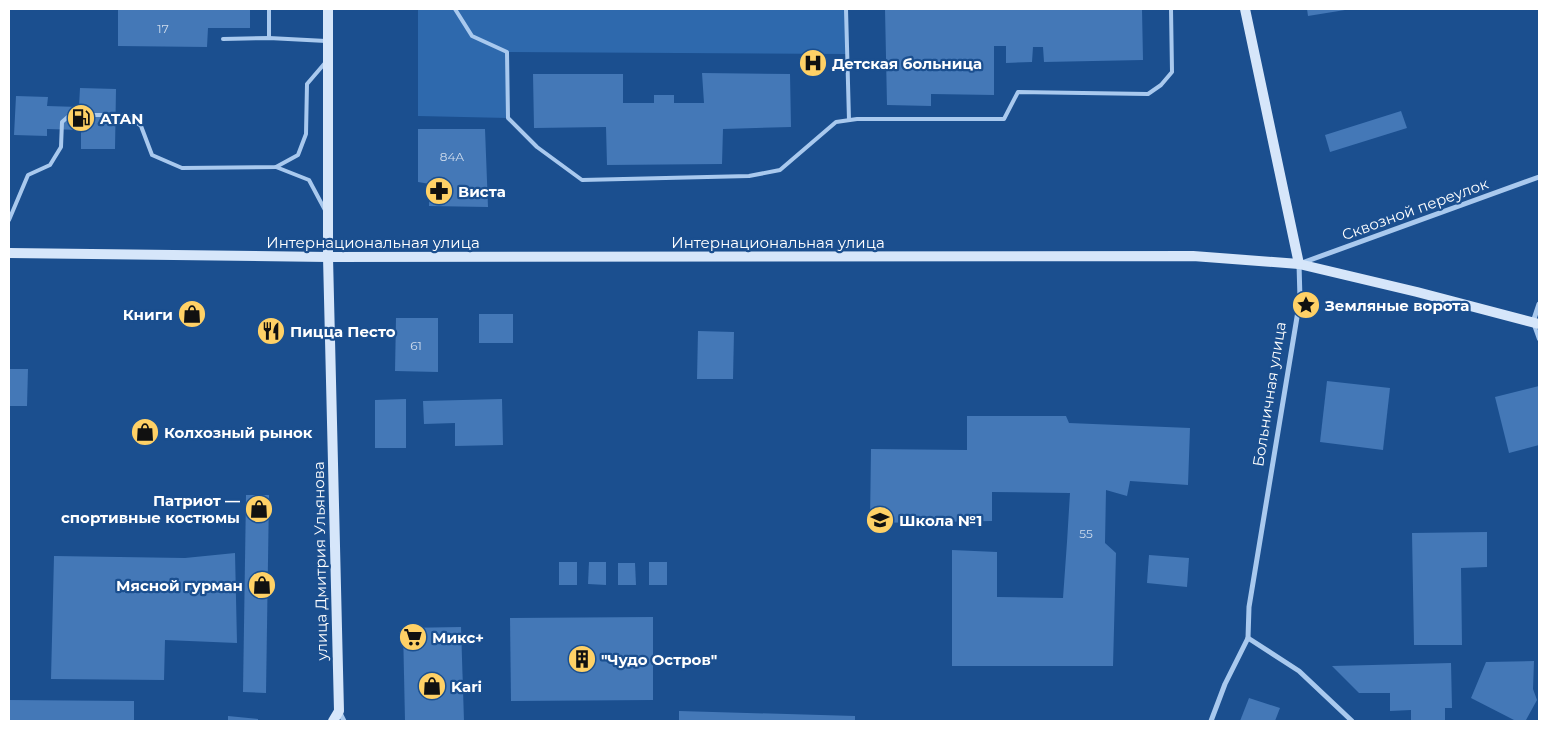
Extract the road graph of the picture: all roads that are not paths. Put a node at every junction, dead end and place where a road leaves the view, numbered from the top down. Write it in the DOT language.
graph roads {
  1 [pos="269,9"];
  2 [pos="328,9"];
  3 [pos="455,9"];
  4 [pos="846,9"];
  5 [pos="1171,9"];
  6 [pos="1245,9"];
  7 [pos="269,38"];
  8 [pos="223,39"];
  9 [pos="328,41"];
  10 [pos="328,60"];
  11 [pos="849,120"];
  12 [pos="276,167"];
  13 [pos="1539,177"];
  14 [pos="328,217"];
  15 [pos="9,220"];
  16 [pos="9,253"];
  17 [pos="328,258"];
  18 [pos="1299,264"];
  19 [pos="1539,304"];
  20 [pos="1536,324"];
  21 [pos="1539,339"];
  22 [pos="1248,638"];
  23 [pos="339,711"];
  24 [pos="333,721"];
  25 [pos="344,721"];
  26 [pos="1211,721"];
  27 [pos="1352,721"];
  1 -- 7 [label="lane"];
  2 -- 9 [label="main road, улица Дмитрия Ульянова"];
  3 -- 11 [label="lane"];
  4 -- 11 [label="lane"];
  5 -- 11 [label="lane"];
  6 -- 18 [label="main road, Больничная улица"];
  7 -- 8 [label="lane"];
  7 -- 9 [label="lane"];
  9 -- 10 [label="main road, улица Дмитрия Ульянова"];
  10 -- 12 [label="lane"];
  10 -- 14 [label="main road, улица Дмитрия Ульянова"];
  12 -- 14 [label="lane"];
  12 -- 15 [label="lane"];
  13 -- 18 [label="street, Сквозной переулок"];
  14 -- 17 [label="main road, улица Дмитрия Ульянова"];
  16 -- 17 [label="main road, Интернациональная улица"];
  17 -- 18 [label="main road, Интернациональная улица"];
  17 -- 23 [label="main road, улица Дмитрия Ульянова"];
  18 -- 20 [label="main road, Интернациональная улица"];
  18 -- 22 [label="street, Больничная улица"];
  19 -- 20 [label="street"];
  20 -- 21 [label="lane"];
  22 -- 26 [label="street, Больничная улица"];
  22 -- 27 [label="street"];
  23 -- 24 [label="main road"];
  23 -- 25 [label="street"];
}
